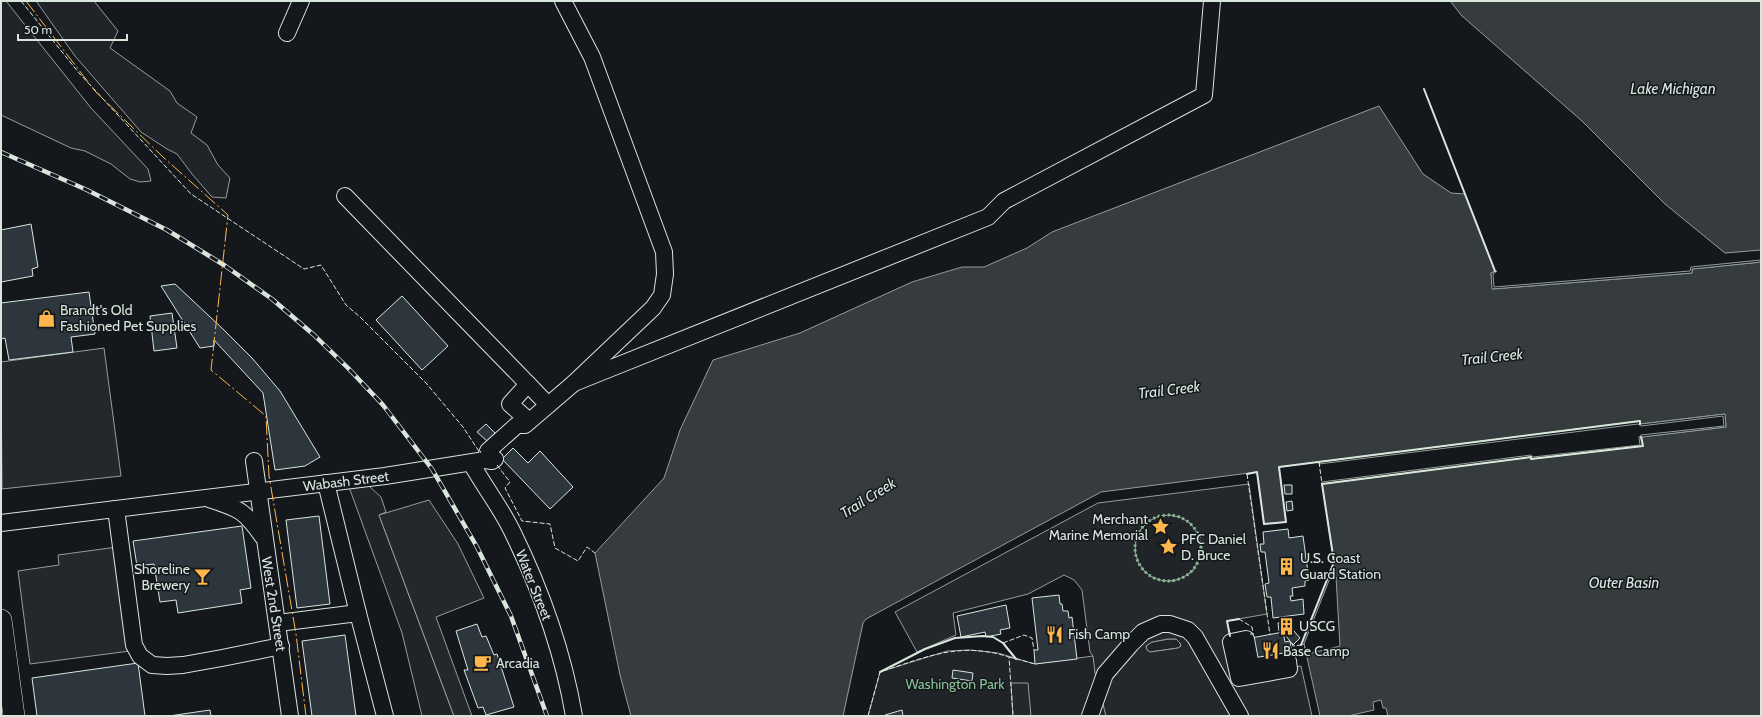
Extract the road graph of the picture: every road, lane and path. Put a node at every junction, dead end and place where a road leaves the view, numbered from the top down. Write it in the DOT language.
graph roads {
  1 [pos="301,1"];
  2 [pos="563,1"];
  3 [pos="1212,1"];
  4 [pos="287,33"];
  5 [pos="346,196"];
  6 [pos="574,383"];
  7 [pos="528,384"];
  8 [pos="548,405"];
  9 [pos="527,423"];
  10 [pos="254,461"];
  11 [pos="478,462"];
  12 [pos="326,483"];
  13 [pos="258,491"];
  14 [pos="205,498"];
  15 [pos="116,509"];
  16 [pos="1,523"];
  17 [pos="264,538"];
  18 [pos="358,613"];
  19 [pos="1,620"];
  20 [pos="278,623"];
  21 [pos="281,646"];
  22 [pos="14,716"];
  23 [pos="290,716"];
  24 [pos="385,716"];
  25 [pos="574,716"];
  26 [pos="1090,716"];
  27 [pos="1240,716"];
  1 -- 4 [label="street"];
  2 -- 6 [label="street"];
  3 -- 6 [label="street"];
  5 -- 7 [label="street"];
  6 -- 8 [label="street"];
  7 -- 8 [label="street"];
  7 -- 9 [label="street"];
  8 -- 9 [label="street"];
  9 -- 11 [label="street"];
  10 -- 13 [label="street, West 2nd Street"];
  11 -- 12 [label="street, Wabash Street"];
  11 -- 25 [label="street, Water Street"];
  12 -- 13 [label="street, Wabash Street"];
  12 -- 18 [label="street"];
  13 -- 14 [label="street, Wabash Street"];
  13 -- 17 [label="street, West 2nd Street"];
  14 -- 15 [label="street, Wabash Street"];
  14 -- 17 [label="street, Wabash Street"];
  15 -- 16 [label="street, Wabash Street"];
  15 -- 21 [label="street"];
  17 -- 20 [label="street, West 2nd Street"];
  18 -- 20 [label="street"];
  18 -- 24 [label="street"];
  19 -- 22 [label="main road"];
  20 -- 21 [label="street, West 2nd Street"];
  21 -- 23 [label="street, West 2nd Street"];
  26 -- 27 [label="street"];
}
